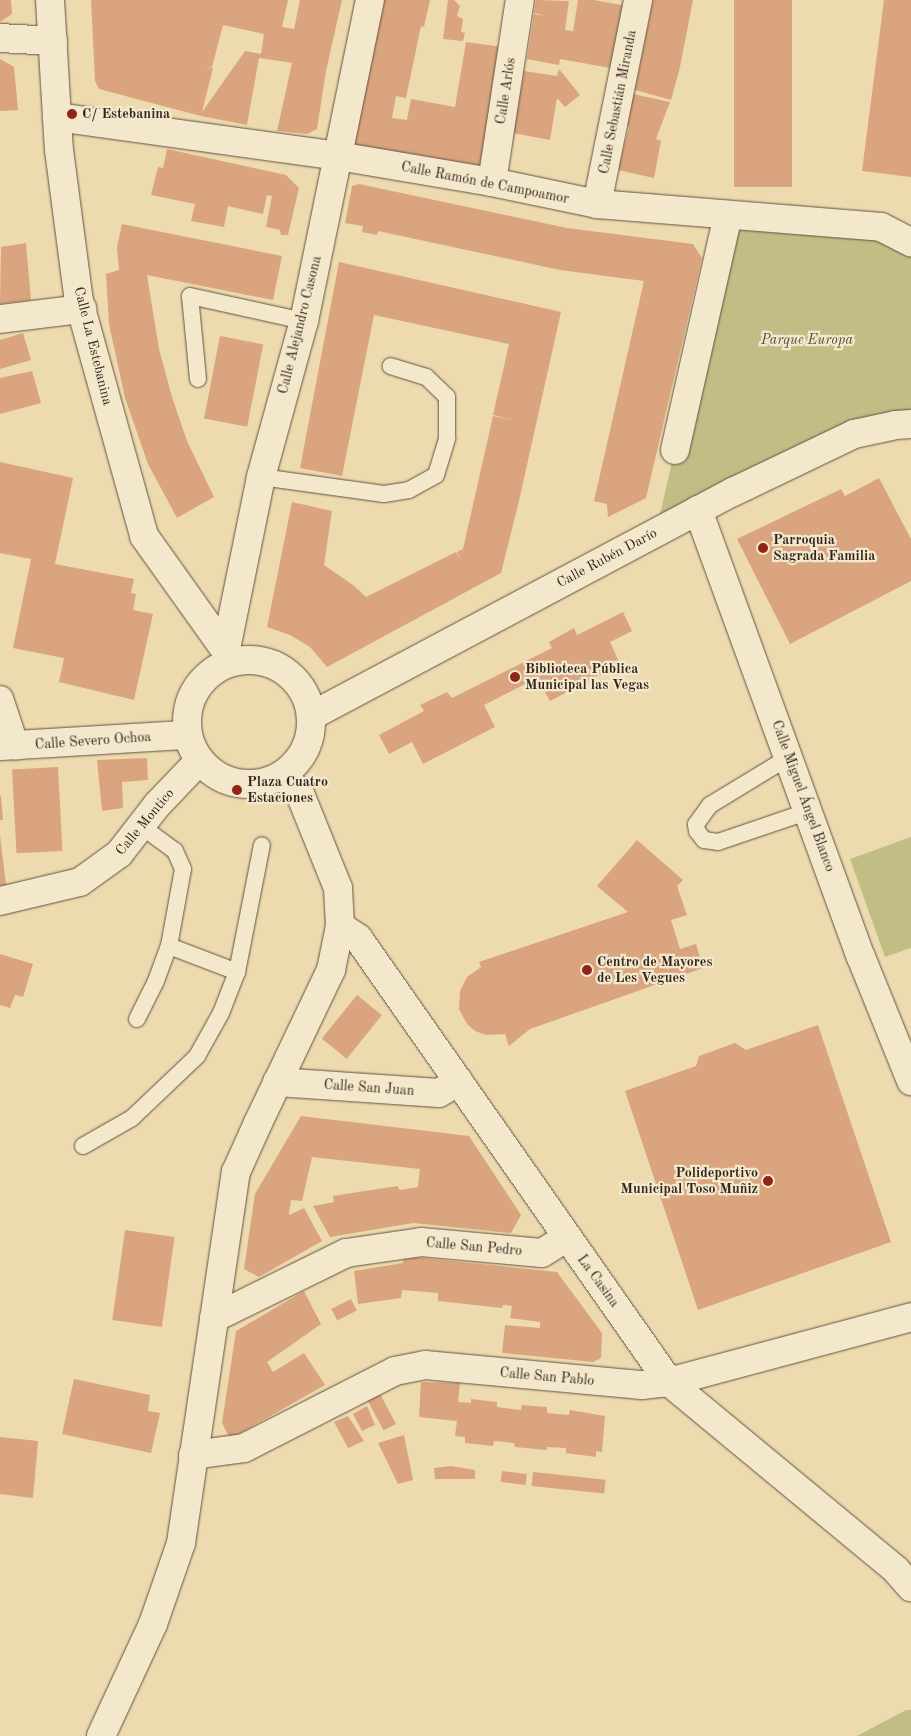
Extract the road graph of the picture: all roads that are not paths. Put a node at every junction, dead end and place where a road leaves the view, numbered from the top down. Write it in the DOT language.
graph roads {
  1 [pos="50,0"];
  2 [pos="370,0"];
  3 [pos="520,0"];
  4 [pos="638,0"];
  5 [pos="0,38"];
  6 [pos="53,41"];
  7 [pos="56,116"];
  8 [pos="338,156"];
  9 [pos="492,182"];
  10 [pos="597,204"];
  11 [pos="728,215"];
  12 [pos="911,242"];
  13 [pos="82,309"];
  14 [pos="0,319"];
  15 [pos="304,321"];
  16 [pos="391,366"];
  17 [pos="198,379"];
  18 [pos="911,424"];
  19 [pos="674,450"];
  20 [pos="261,477"];
  21 [pos="698,510"];
  22 [pos="229,655"];
  23 [pos="0,698"];
  24 [pos="311,716"];
  25 [pos="187,735"];
  26 [pos="8,746"];
  27 [pos="790,757"];
  28 [pos="199,761"];
  29 [pos="283,775"];
  30 [pos="809,810"];
  31 [pos="141,826"];
  32 [pos="262,845"];
  33 [pos="0,901"];
  34 [pos="340,926"];
  35 [pos="169,946"];
  36 [pos="238,972"];
  37 [pos="137,1019"];
  38 [pos="911,1081"];
  39 [pos="277,1082"];
  40 [pos="459,1082"];
  41 [pos="83,1146"];
  42 [pos="566,1238"];
  43 [pos="911,1317"];
  44 [pos="214,1318"];
  45 [pos="669,1382"];
  46 [pos="193,1455"];
  47 [pos="911,1586"];
  48 [pos="101,1736"];
  1 -- 6 [label="street, Calle La Estebanina"];
  2 -- 8 [label="street, Calle Alejandro Casona"];
  3 -- 9 [label="street, Calle Arlós"];
  4 -- 10 [label="street, Calle Sebastián Miranda"];
  5 -- 6 [label="street"];
  6 -- 7 [label="street, Calle La Estebanina"];
  7 -- 8 [label="street, Calle Ramón de Campoamor"];
  7 -- 13 [label="street, Calle La Estebanina"];
  8 -- 9 [label="street, Calle Ramón de Campoamor"];
  8 -- 15 [label="street, Calle Alejandro Casona"];
  9 -- 10 [label="street, Calle Ramón de Campoamor"];
  10 -- 11 [label="street, Calle Ramón de Campoamor"];
  11 -- 12 [label="street, Calle Ramón de Campoamor"];
  11 -- 19 [label="street"];
  13 -- 14 [label="street"];
  13 -- 22 [label="street, Calle La Estebanina"];
  15 -- 17 [label="lane"];
  15 -- 20 [label="street, Calle Alejandro Casona"];
  16 -- 20 [label="lane"];
  18 -- 21 [label="street, Calle Rubén Darío"];
  20 -- 22 [label="street, Calle Alejandro Casona"];
  21 -- 24 [label="street, Calle Rubén Darío"];
  21 -- 27 [label="street, Calle Miguel Ángel Blanco"];
  22 -- 24 [label="street"];
  22 -- 25 [label="street"];
  23 -- 26 [label="street"];
  24 -- 29 [label="street"];
  25 -- 26 [label="street, Calle Severo Ochoa"];
  25 -- 28 [label="street"];
  27 -- 30 [label="street, Calle Miguel Ángel Blanco"];
  27 -- 30 [label="lane"];
  28 -- 29 [label="street"];
  28 -- 31 [label="street, Calle Montico"];
  29 -- 34 [label="street"];
  30 -- 38 [label="street, Calle Miguel Ángel Blanco"];
  31 -- 33 [label="street, Calle Montico"];
  31 -- 35 [label="lane"];
  32 -- 36 [label="lane"];
  34 -- 39 [label="street"];
  34 -- 40 [label="street, La Casina"];
  35 -- 36 [label="lane"];
  35 -- 37 [label="lane"];
  36 -- 41 [label="lane"];
  39 -- 40 [label="street, Calle San Juan"];
  39 -- 44 [label="street"];
  40 -- 42 [label="street, La Casina"];
  42 -- 44 [label="street, Calle San Pedro"];
  42 -- 45 [label="street, La Casina"];
  43 -- 45 [label="street, Calle San Pablo"];
  44 -- 46 [label="street"];
  45 -- 46 [label="street, Calle San Pablo"];
  45 -- 47 [label="street, La Casina"];
  46 -- 48 [label="street"];
}
